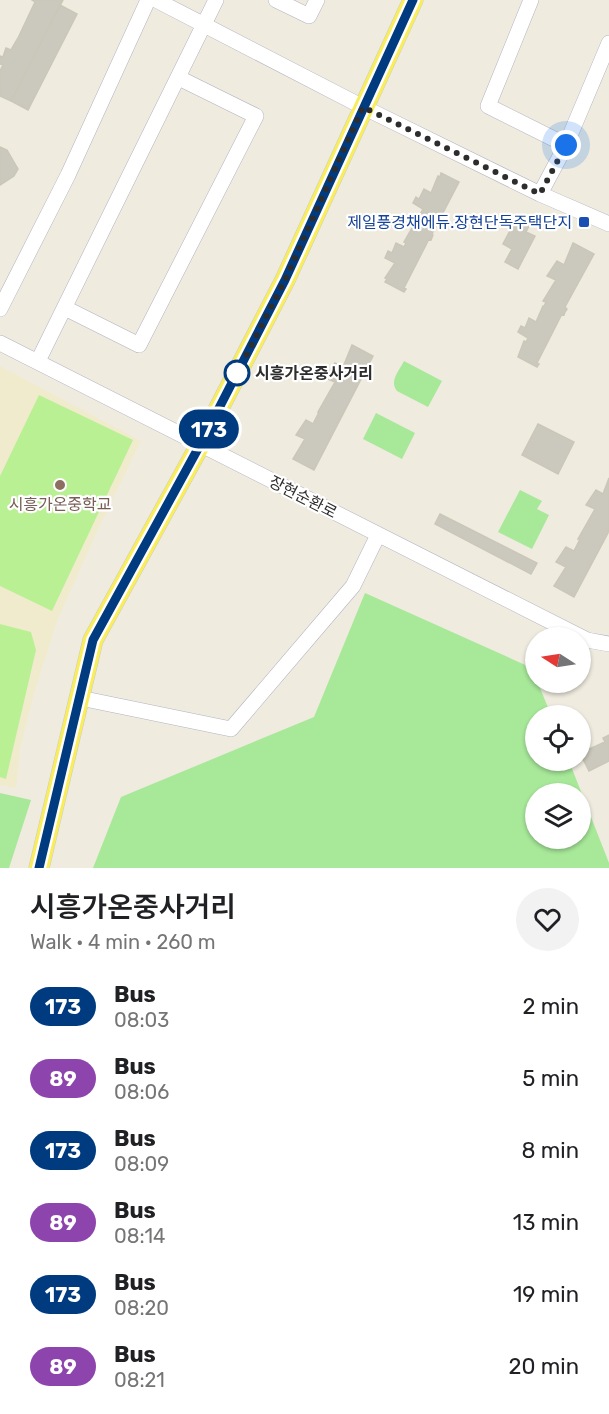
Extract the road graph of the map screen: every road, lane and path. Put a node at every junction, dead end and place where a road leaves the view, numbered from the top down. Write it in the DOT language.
graph roads {
  1 [pos="148,0"];
  2 [pos="156,0"];
  3 [pos="216,0"];
  4 [pos="276,0"];
  5 [pos="317,0"];
  6 [pos="413,0"];
  7 [pos="531,0"];
  8 [pos="204,23"];
  9 [pos="609,43"];
  10 [pos="603,73"];
  11 [pos="179,78"];
  12 [pos="363,107"];
  13 [pos="566,145"];
  14 [pos="540,194"];
  15 [pos="609,224"];
  16 [pos="65,308"];
  17 [pos="0,309"];
  18 [pos="0,343"];
  19 [pos="38,361"];
  20 [pos="200,445"];
  21 [pos="378,535"];
  22 [pos="609,644"];
  23 [pos="80,698"];
  24 [pos="39,868"];
  1 -- 17 [label="street"];
  2 -- 8 [label="street"];
  3 -- 8 [label="street"];
  4 -- 5 [label="street"];
  6 -- 12 [label="main road"];
  7 -- 13 [label="street"];
  8 -- 11 [label="street"];
  8 -- 12 [label="street"];
  9 -- 10 [label="street"];
  10 -- 13 [label="street"];
  11 -- 16 [label="street"];
  11 -- 16 [label="street"];
  12 -- 14 [label="street"];
  12 -- 20 [label="main road"];
  13 -- 14 [label="street"];
  14 -- 15 [label="street"];
  16 -- 19 [label="street"];
  18 -- 19 [label="street, 장현순환로"];
  19 -- 20 [label="street, 장현순환로"];
  20 -- 21 [label="street, 장현순환로"];
  20 -- 23 [label="main road"];
  21 -- 22 [label="street, 장현순환로"];
  21 -- 23 [label="street"];
  23 -- 24 [label="main road"];
}
